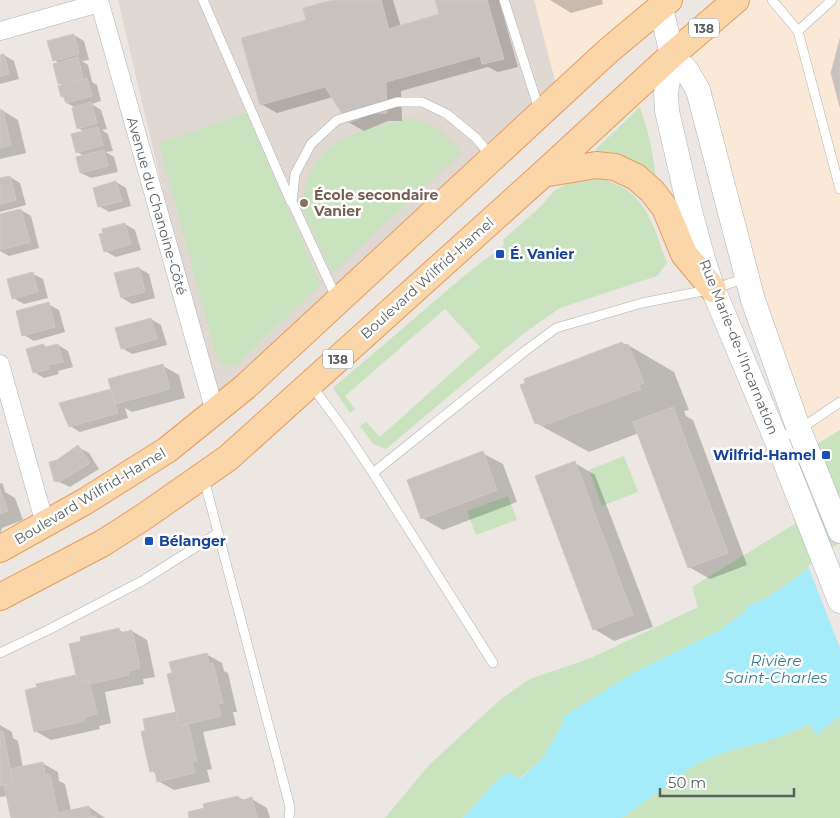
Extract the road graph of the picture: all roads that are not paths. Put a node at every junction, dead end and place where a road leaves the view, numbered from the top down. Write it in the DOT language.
graph roads {
  1 [pos="204,0"];
  2 [pos="504,0"];
  3 [pos="736,0"];
  4 [pos="772,0"];
  5 [pos="832,0"];
  6 [pos="101,2"];
  7 [pos="665,4"];
  8 [pos="0,31"];
  9 [pos="798,31"];
  10 [pos="672,55"];
  11 [pos="540,113"];
  12 [pos="492,157"];
  13 [pos="543,174"];
  14 [pos="840,189"];
  15 [pos="292,202"];
  16 [pos="746,278"];
  17 [pos="713,289"];
  18 [pos="337,300"];
  19 [pos="0,364"];
  20 [pos="310,384"];
  21 [pos="840,402"];
  22 [pos="215,412"];
  23 [pos="799,430"];
  24 [pos="776,439"];
  25 [pos="373,473"];
  26 [pos="203,476"];
  27 [pos="45,524"];
  28 [pos="840,530"];
  29 [pos="218,533"];
  30 [pos="0,549"];
  31 [pos="0,597"];
  32 [pos="840,601"];
  33 [pos="0,653"];
  34 [pos="493,663"];
  35 [pos="289,818"];
  1 -- 15 [label="lane"];
  2 -- 11 [label="lane"];
  3 -- 10 [label="main road, Boulevard Wilfrid-Hamel / 138"];
  4 -- 9 [label="lane"];
  5 -- 9 [label="lane"];
  6 -- 8 [label="street"];
  6 -- 22 [label="street, Avenue du Chanoine-Côté"];
  7 -- 10 [label="main road, Rue Marie-de-l'Incarnation"];
  7 -- 11 [label="main road, Boulevard Wilfrid-Hamel"];
  9 -- 14 [label="lane"];
  10 -- 13 [label="main road, Boulevard Wilfrid-Hamel / 138"];
  10 -- 16 [label="main road, Rue Marie-de-l'Incarnation"];
  10 -- 17 [label="main road, Rue Marie-de-l'Incarnation"];
  11 -- 12 [label="main road, Boulevard Wilfrid-Hamel"];
  12 -- 15 [label="lane"];
  12 -- 18 [label="main road, Boulevard Wilfrid-Hamel"];
  13 -- 17 [label="main road"];
  13 -- 20 [label="main road, Boulevard Wilfrid-Hamel / 138"];
  15 -- 18 [label="lane"];
  16 -- 17 [label="lane"];
  16 -- 23 [label="main road, Rue Marie-de-l'Incarnation"];
  17 -- 24 [label="main road, Rue Marie-de-l'Incarnation"];
  17 -- 25 [label="lane"];
  18 -- 22 [label="main road, Boulevard Wilfrid-Hamel"];
  19 -- 27 [label="street"];
  20 -- 25 [label="lane"];
  20 -- 26 [label="main road, Boulevard Wilfrid-Hamel / 138"];
  21 -- 23 [label="lane"];
  22 -- 27 [label="main road, Boulevard Wilfrid-Hamel"];
  23 -- 24 [label="lane"];
  23 -- 28 [label="main road, Rue Marie-de-l'Incarnation"];
  24 -- 32 [label="main road, Rue Marie-de-l'Incarnation"];
  25 -- 34 [label="lane"];
  26 -- 29 [label="lane"];
  26 -- 31 [label="main road, Boulevard Wilfrid-Hamel / 138"];
  27 -- 30 [label="main road, Boulevard Wilfrid-Hamel"];
  29 -- 33 [label="lane"];
  29 -- 35 [label="lane"];
}
